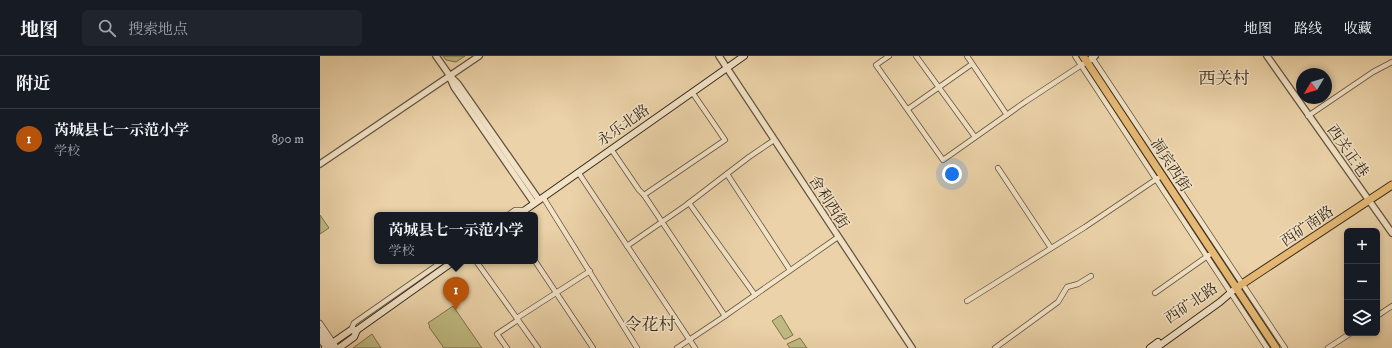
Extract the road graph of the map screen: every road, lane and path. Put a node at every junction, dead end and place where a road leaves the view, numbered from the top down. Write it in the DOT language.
graph roads {
  1 [pos="436,56"];
  2 [pos="479,56"];
  3 [pos="719,56"];
  4 [pos="744,56"];
  5 [pos="889,56"];
  6 [pos="916,56"];
  7 [pos="967,56"];
  8 [pos="1075,56"];
  9 [pos="1267,56"];
  10 [pos="1088,59"];
  11 [pos="1392,62"];
  12 [pos="972,64"];
  13 [pos="727,68"];
  14 [pos="450,76"];
  15 [pos="939,88"];
  16 [pos="692,92"];
  17 [pos="908,109"];
  18 [pos="1007,115"];
  19 [pos="1308,116"];
  20 [pos="975,137"];
  21 [pos="774,140"];
  22 [pos="611,149"];
  23 [pos="320,164"];
  24 [pos="998,168"];
  25 [pos="578,172"];
  26 [pos="727,174"];
  27 [pos="1159,177"];
  28 [pos="1392,185"];
  29 [pos="644,195"];
  30 [pos="539,200"];
  31 [pos="1368,201"];
  32 [pos="689,203"];
  33 [pos="525,210"];
  34 [pos="512,212"];
  35 [pos="522,212"];
  36 [pos="662,221"];
  37 [pos="1392,233"];
  38 [pos="838,237"];
  39 [pos="627,246"];
  40 [pos="1051,248"];
  41 [pos="1210,254"];
  42 [pos="439,264"];
  43 [pos="450,264"];
  44 [pos="478,264"];
  45 [pos="537,264"];
  46 [pos="790,270"];
  47 [pos="590,271"];
  48 [pos="1091,276"];
  49 [pos="1236,288"];
  50 [pos="556,293"];
  51 [pos="1155,293"];
  52 [pos="755,295"];
  53 [pos="967,301"];
  54 [pos="1392,306"];
  55 [pos="1380,314"];
  56 [pos="725,316"];
  57 [pos="517,319"];
  58 [pos="320,323"];
  59 [pos="354,330"];
  60 [pos="320,331"];
  61 [pos="1346,336"];
  62 [pos="320,339"];
  63 [pos="689,340"];
  64 [pos="329,346"];
  65 [pos="338,348"];
  66 [pos="507,348"];
  67 [pos="538,348"];
  68 [pos="593,348"];
  69 [pos="637,348"];
  70 [pos="677,348"];
  71 [pos="695,348"];
  72 [pos="912,348"];
  73 [pos="994,348"];
  74 [pos="1150,348"];
  75 [pos="1156,348"];
  76 [pos="1267,348"];
  77 [pos="1276,348"];
  78 [pos="1285,348"];
  79 [pos="1328,348"];
  1 -- 14 [label="street"];
  2 -- 14 [label="street"];
  3 -- 13 [label="street, 舍利西街"];
  4 -- 13 [label="main road, 永乐北路"];
  5 -- 17 [label="street"];
  6 -- 15 [label="street"];
  7 -- 12 [label="street"];
  8 -- 10 [label="street"];
  9 -- 19 [label="street, 西关正巷"];
  10 -- 18 [label="street"];
  10 -- 27 [label="main road, 洞宾西街"];
  10 -- 49 [label="street"];
  11 -- 19 [label="street"];
  12 -- 15 [label="street"];
  12 -- 18 [label="street"];
  13 -- 16 [label="main road, 永乐北路"];
  13 -- 21 [label="street, 舍利西街"];
  14 -- 23 [label="street"];
  14 -- 30 [label="street"];
  15 -- 17 [label="street"];
  15 -- 20 [label="street"];
  16 -- 22 [label="main road, 永乐北路"];
  16 -- 29 [label="street"];
  17 -- 20 [label="street"];
  18 -- 20 [label="street"];
  19 -- 31 [label="street, 西关正巷"];
  21 -- 26 [label="street"];
  21 -- 38 [label="street, 舍利西街"];
  22 -- 25 [label="main road, 永乐北路"];
  22 -- 29 [label="street"];
  24 -- 40 [label="street"];
  25 -- 30 [label="main road, 永乐北路"];
  25 -- 39 [label="street"];
  26 -- 32 [label="street"];
  26 -- 46 [label="street"];
  27 -- 40 [label="street"];
  27 -- 41 [label="main road, 洞宾西街"];
  28 -- 31 [label="main road, 西矿南路"];
  29 -- 36 [label="street"];
  30 -- 33 [label="main road, 永乐北路"];
  30 -- 47 [label="street"];
  31 -- 37 [label="street, 西关正巷"];
  31 -- 49 [label="main road, 西矿南路"];
  32 -- 36 [label="street"];
  32 -- 52 [label="street"];
  33 -- 34 [label="street"];
  33 -- 35 [label="main road, 永乐北路"];
  36 -- 39 [label="street"];
  36 -- 56 [label="street"];
  38 -- 46 [label="street"];
  38 -- 72 [label="street, 舍利西街"];
  39 -- 63 [label="street"];
  40 -- 53 [label="street"];
  41 -- 49 [label="main road, 洞宾西街"];
  41 -- 51 [label="street"];
  42 -- 59 [label="street"];
  43 -- 59 [label="main road"];
  44 -- 57 [label="street"];
  45 -- 50 [label="street"];
  46 -- 52 [label="street"];
  47 -- 50 [label="street"];
  47 -- 69 [label="street"];
  48 -- 73 [label="street"];
  49 -- 74 [label="main road, 西矿北路"];
  49 -- 75 [label="main road, 西矿北路"];
  49 -- 76 [label="street"];
  49 -- 77 [label="main road, 洞宾西街"];
  49 -- 78 [label="street"];
  50 -- 57 [label="street"];
  50 -- 68 [label="street"];
  52 -- 56 [label="street"];
  54 -- 55 [label="street"];
  56 -- 63 [label="street"];
  57 -- 66 [label="street"];
  57 -- 67 [label="street"];
  58 -- 64 [label="street"];
  59 -- 64 [label="main road"];
  59 -- 65 [label="main road"];
  60 -- 64 [label="street"];
  61 -- 79 [label="street"];
  62 -- 64 [label="street"];
  63 -- 70 [label="street"];
  63 -- 71 [label="street"];
  64 -- 65 [label="street"];
}
